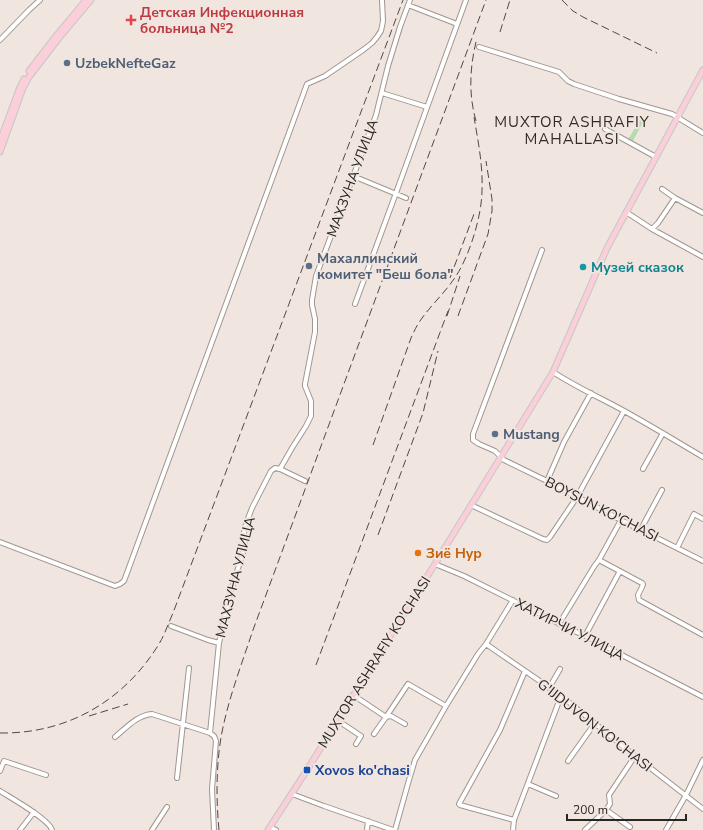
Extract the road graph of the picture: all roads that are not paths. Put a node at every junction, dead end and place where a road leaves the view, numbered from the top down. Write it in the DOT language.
graph roads {
  1 [pos="40,0"];
  2 [pos="86,0"];
  3 [pos="91,0"];
  4 [pos="382,0"];
  5 [pos="410,0"];
  6 [pos="466,0"];
  7 [pos="408,5"];
  8 [pos="457,24"];
  9 [pos="0,40"];
  10 [pos="479,47"];
  11 [pos="703,70"];
  12 [pos="382,93"];
  13 [pos="427,107"];
  14 [pos="678,117"];
  15 [pos="605,129"];
  16 [pos="703,133"];
  17 [pos="0,141"];
  18 [pos="0,152"];
  19 [pos="656,158"];
  20 [pos="353,176"];
  21 [pos="662,189"];
  22 [pos="396,193"];
  23 [pos="406,198"];
  24 [pos="675,198"];
  25 [pos="626,212"];
  26 [pos="703,213"];
  27 [pos="652,229"];
  28 [pos="542,250"];
  29 [pos="703,257"];
  30 [pos="355,304"];
  31 [pos="553,372"];
  32 [pos="592,393"];
  33 [pos="624,411"];
  34 [pos="663,433"];
  35 [pos="501,457"];
  36 [pos="703,457"];
  37 [pos="280,468"];
  38 [pos="643,469"];
  39 [pos="305,481"];
  40 [pos="547,481"];
  41 [pos="662,490"];
  42 [pos="577,497"];
  43 [pos="471,505"];
  44 [pos="703,519"];
  45 [pos="621,520"];
  46 [pos="641,529"];
  47 [pos="0,542"];
  48 [pos="676,548"];
  49 [pos="599,560"];
  50 [pos="703,561"];
  51 [pos="435,564"];
  52 [pos="620,571"];
  53 [pos="513,600"];
  54 [pos="559,624"];
  55 [pos="171,626"];
  56 [pos="703,635"];
  57 [pos="585,636"];
  58 [pos="219,643"];
  59 [pos="486,644"];
  60 [pos="189,668"];
  61 [pos="560,669"];
  62 [pos="525,671"];
  63 [pos="549,688"];
  64 [pos="353,695"];
  65 [pos="561,696"];
  66 [pos="703,697"];
  67 [pos="446,706"];
  68 [pos="386,717"];
  69 [pos="337,720"];
  70 [pos="595,723"];
  71 [pos="404,724"];
  72 [pos="182,725"];
  73 [pos="210,733"];
  74 [pos="374,734"];
  75 [pos="115,737"];
  76 [pos="356,744"];
  77 [pos="635,756"];
  78 [pos="703,760"];
  79 [pos="568,761"];
  80 [pos="0,771"];
  81 [pos="46,775"];
  82 [pos="177,778"];
  83 [pos="528,784"];
  84 [pos="0,791"];
  85 [pos="292,794"];
  86 [pos="686,795"];
  87 [pos="556,796"];
  88 [pos="167,807"];
  89 [pos="703,809"];
  90 [pos="606,810"];
  91 [pos="34,812"];
  92 [pos="514,820"];
  93 [pos="368,821"];
  94 [pos="630,827"];
  95 [pos="269,828"];
  96 [pos="20,830"];
  97 [pos="52,830"];
  98 [pos="152,830"];
  99 [pos="214,830"];
  100 [pos="276,830"];
  101 [pos="366,830"];
  102 [pos="394,830"];
  103 [pos="513,830"];
  104 [pos="585,830"];
  105 [pos="666,830"];
  1 -- 9 [label="street"];
  2 -- 17 [label="main road"];
  3 -- 18 [label="main road"];
  4 -- 47 [label="street"];
  5 -- 7 [label="street, МАХЗУНА УЛИЦА"];
  6 -- 8 [label="street"];
  7 -- 8 [label="street"];
  7 -- 12 [label="street, МАХЗУНА УЛИЦА"];
  8 -- 13 [label="street"];
  10 -- 14 [label="street"];
  11 -- 14 [label="main road, MUXTOR ASHRAFIY KO'CHASI"];
  12 -- 13 [label="street"];
  12 -- 20 [label="street, МАХЗУНА УЛИЦА"];
  13 -- 22 [label="street"];
  14 -- 16 [label="street"];
  14 -- 19 [label="main road, MUXTOR ASHRAFIY KO'CHASI"];
  15 -- 19 [label="street"];
  19 -- 25 [label="main road, MUXTOR ASHRAFIY KO'CHASI"];
  20 -- 22 [label="street"];
  20 -- 37 [label="street, МАХЗУНА УЛИЦА"];
  21 -- 24 [label="street"];
  22 -- 23 [label="street"];
  22 -- 30 [label="street"];
  24 -- 26 [label="street"];
  24 -- 27 [label="street"];
  25 -- 27 [label="street"];
  25 -- 31 [label="main road, MUXTOR ASHRAFIY KO'CHASI"];
  27 -- 29 [label="street"];
  28 -- 35 [label="street, BOYSUN KO'CHASI"];
  31 -- 32 [label="street"];
  31 -- 35 [label="main road, MUXTOR ASHRAFIY KO'CHASI"];
  32 -- 33 [label="street"];
  32 -- 40 [label="street"];
  33 -- 34 [label="street"];
  33 -- 42 [label="street"];
  34 -- 36 [label="street"];
  34 -- 38 [label="street"];
  35 -- 40 [label="street, BOYSUN KO'CHASI"];
  35 -- 43 [label="main road, MUXTOR ASHRAFIY KO'CHASI"];
  37 -- 39 [label="street"];
  37 -- 58 [label="street, МАХЗУНА УЛИЦА"];
  40 -- 42 [label="street, BOYSUN KO'CHASI"];
  41 -- 46 [label="street"];
  42 -- 43 [label="street"];
  42 -- 45 [label="street, BOYSUN KO'CHASI"];
  43 -- 51 [label="main road, MUXTOR ASHRAFIY KO'CHASI"];
  44 -- 48 [label="street"];
  45 -- 46 [label="street, BOYSUN KO'CHASI"];
  45 -- 49 [label="street"];
  46 -- 48 [label="street, BOYSUN KO'CHASI"];
  48 -- 50 [label="street, BOYSUN KO'CHASI"];
  49 -- 52 [label="street"];
  49 -- 54 [label="street"];
  51 -- 53 [label="street, ХАТИРЧИ УЛИЦА"];
  51 -- 64 [label="main road, MUXTOR ASHRAFIY KO'CHASI"];
  52 -- 56 [label="street"];
  52 -- 57 [label="street"];
  53 -- 54 [label="street, ХАТИРЧИ УЛИЦА"];
  53 -- 59 [label="street"];
  54 -- 57 [label="street, ХАТИРЧИ УЛИЦА"];
  55 -- 58 [label="street"];
  57 -- 66 [label="street, ХАТИРЧИ УЛИЦА"];
  58 -- 73 [label="street, МАХЗУНА УЛИЦА"];
  59 -- 62 [label="street, G'IJDUVON KO'CHASI"];
  59 -- 67 [label="street"];
  60 -- 72 [label="street"];
  61 -- 63 [label="street"];
  62 -- 63 [label="street, G'IJDUVON KO'CHASI"];
  62 -- 92 [label="street"];
  63 -- 65 [label="street, G'IJDUVON KO'CHASI"];
  64 -- 68 [label="street"];
  64 -- 69 [label="main road, MUXTOR ASHRAFIY KO'CHASI"];
  65 -- 70 [label="street, G'IJDUVON KO'CHASI"];
  65 -- 83 [label="street"];
  67 -- 68 [label="street"];
  67 -- 102 [label="street"];
  68 -- 71 [label="street"];
  68 -- 74 [label="street"];
  69 -- 76 [label="street"];
  69 -- 85 [label="main road, MUXTOR ASHRAFIY KO'CHASI"];
  70 -- 77 [label="street, G'IJDUVON KO'CHASI"];
  70 -- 79 [label="street"];
  72 -- 73 [label="street"];
  72 -- 75 [label="street"];
  72 -- 82 [label="street"];
  73 -- 99 [label="street, МАХЗУНА УЛИЦА"];
  77 -- 86 [label="street, G'IJDUVON KO'CHASI"];
  77 -- 90 [label="street"];
  78 -- 86 [label="street"];
  80 -- 81 [label="street"];
  83 -- 87 [label="street"];
  83 -- 92 [label="street"];
  84 -- 91 [label="street"];
  85 -- 93 [label="street"];
  85 -- 95 [label="main road, MUXTOR ASHRAFIY KO'CHASI"];
  86 -- 89 [label="street, G'IJDUVON KO'CHASI"];
  86 -- 105 [label="street"];
  88 -- 98 [label="street"];
  90 -- 94 [label="street"];
  90 -- 104 [label="street"];
  91 -- 96 [label="street"];
  91 -- 97 [label="street"];
  92 -- 103 [label="street"];
  93 -- 101 [label="street"];
  93 -- 102 [label="street"];
  95 -- 100 [label="street"];
}
